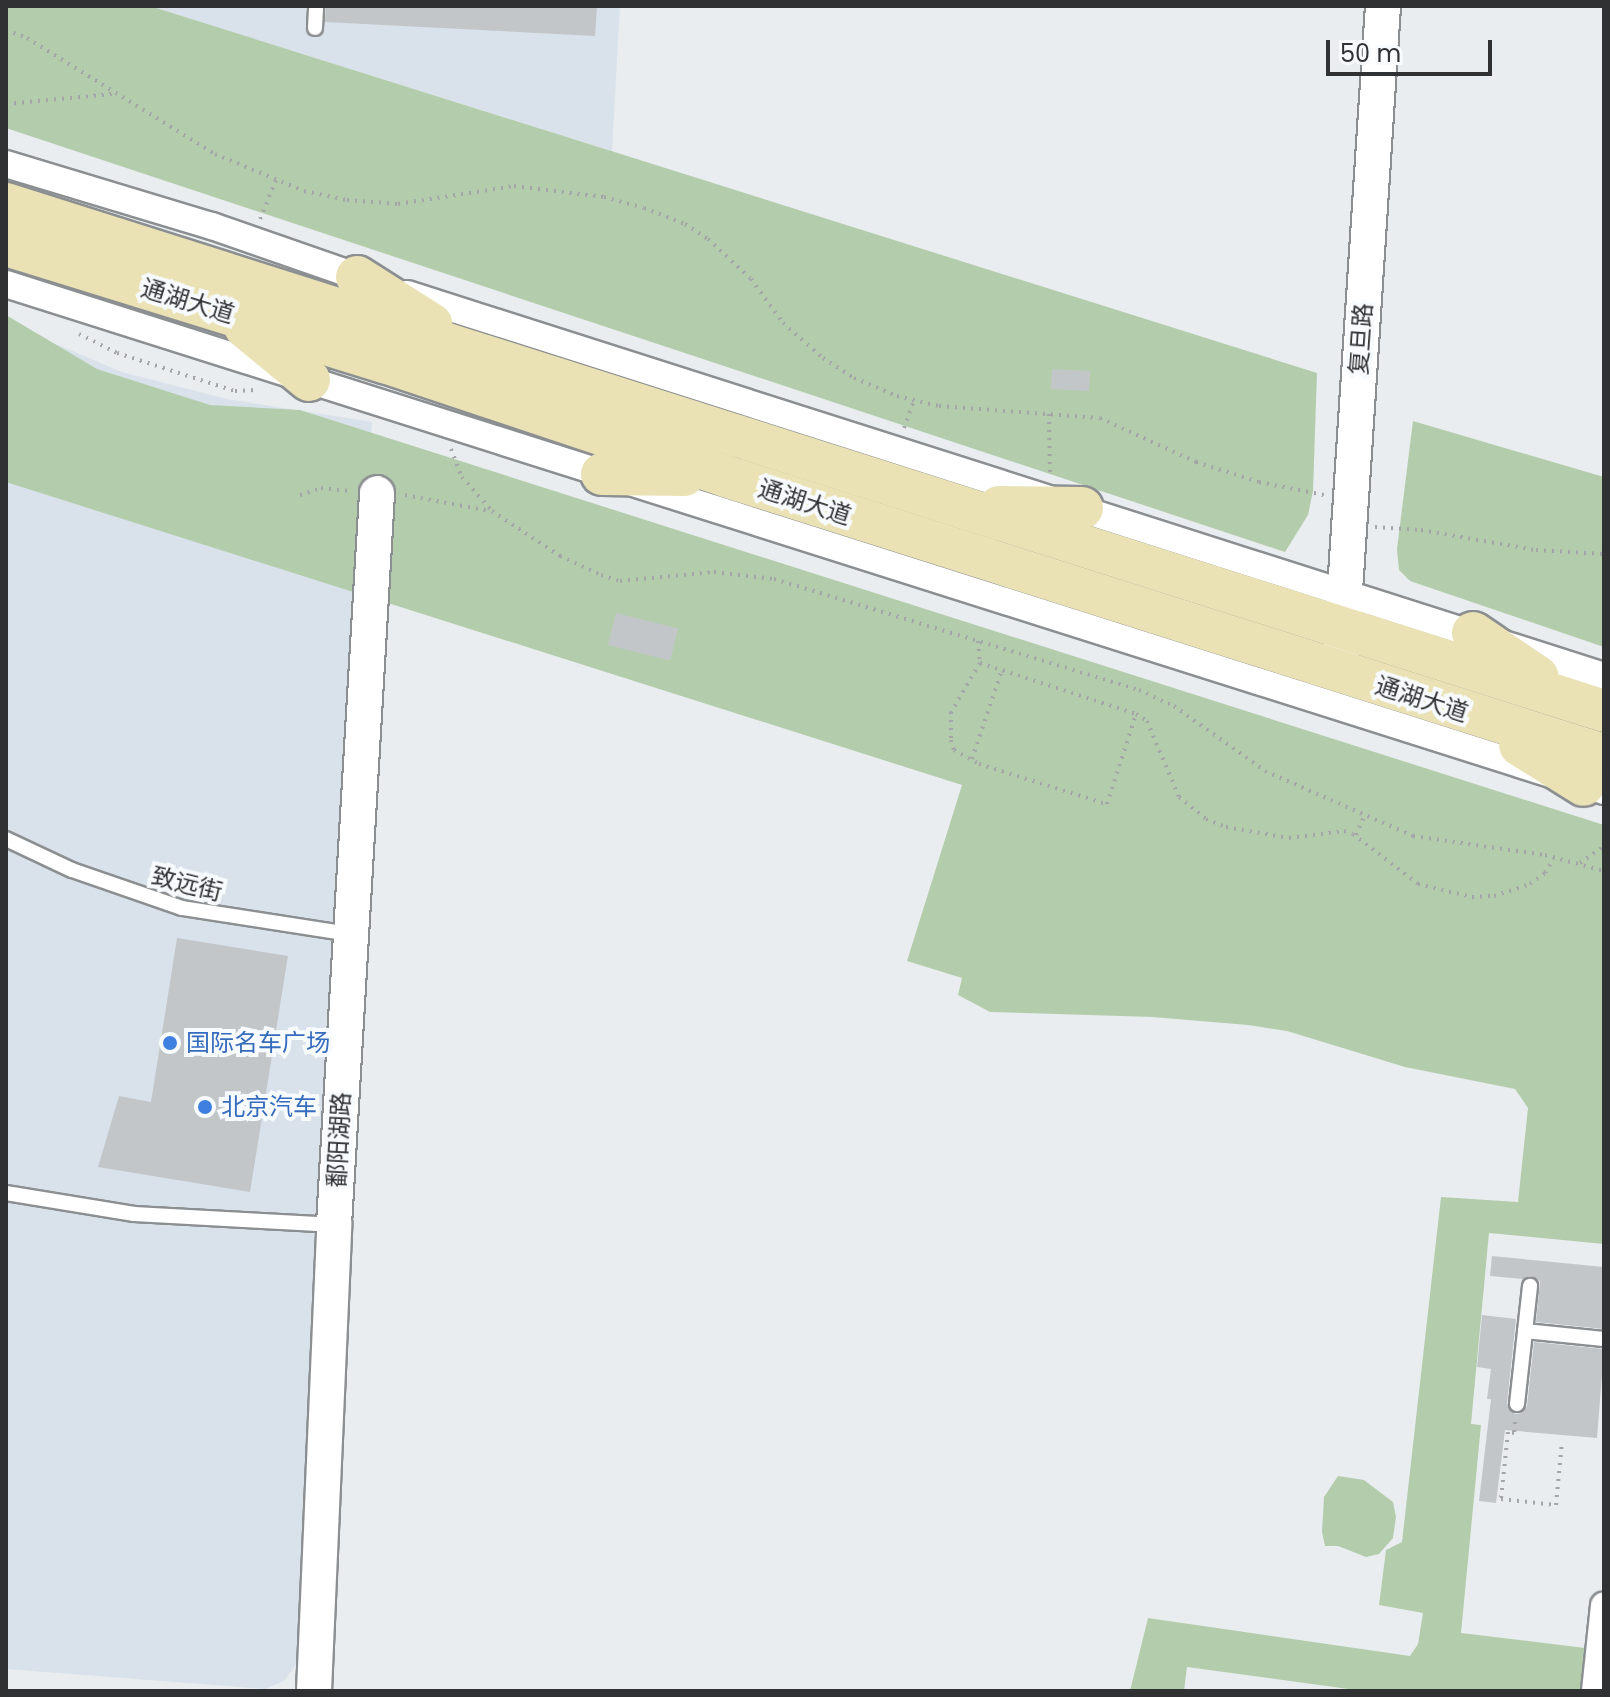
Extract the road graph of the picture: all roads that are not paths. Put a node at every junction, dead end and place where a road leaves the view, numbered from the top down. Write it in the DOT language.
graph roads {
  1 [pos="316,6"];
  2 [pos="1383,6"];
  3 [pos="315,28"];
  4 [pos="6,164"];
  5 [pos="6,204"];
  6 [pos="6,245"];
  7 [pos="97,253"];
  8 [pos="357,277"];
  9 [pos="6,284"];
  10 [pos="228,313"];
  11 [pos="479,355"];
  12 [pos="309,380"];
  13 [pos="602,474"];
  14 [pos="725,476"];
  15 [pos="385,493"];
  16 [pos="955,507"];
  17 [pos="1082,508"];
  18 [pos="1344,610"];
  19 [pos="1473,633"];
  20 [pos="1340,672"];
  21 [pos="1604,676"];
  22 [pos="1586,706"];
  23 [pos="1597,777"];
  24 [pos="6,839"];
  25 [pos="359,936"];
  26 [pos="6,1193"];
  27 [pos="342,1225"];
  28 [pos="1530,1286"];
  29 [pos="1525,1331"];
  30 [pos="1604,1339"];
  31 [pos="1517,1404"];
  32 [pos="1604,1605"];
  33 [pos="314,1691"];
  34 [pos="338,1691"];
  35 [pos="1595,1691"];
  1 -- 3 [label="lane"];
  2 -- 18 [label="street, 复旦路"];
  4 -- 8 [label="street"];
  5 -- 7 [label="main road, 通湖大道"];
  6 -- 7 [label="main road, 通湖大道"];
  7 -- 10 [label="main road, 通湖大道"];
  7 -- 11 [label="main road, 通湖大道"];
  8 -- 11 [label="main road"];
  8 -- 17 [label="street"];
  9 -- 12 [label="street"];
  10 -- 12 [label="main road"];
  10 -- 14 [label="main road, 通湖大道"];
  11 -- 16 [label="main road, 通湖大道"];
  12 -- 13 [label="street"];
  13 -- 14 [label="main road"];
  13 -- 23 [label="street"];
  14 -- 20 [label="main road, 通湖大道"];
  15 -- 25 [label="street, 鄱阳湖路"];
  16 -- 17 [label="main road"];
  16 -- 18 [label="main road, 通湖大道"];
  17 -- 18 [label="street"];
  18 -- 19 [label="street"];
  18 -- 20 [label="street, 复旦路"];
  18 -- 22 [label="main road, 通湖大道"];
  19 -- 21 [label="street"];
  19 -- 22 [label="main road"];
  20 -- 23 [label="main road, 通湖大道"];
  24 -- 25 [label="lane, 致远街"];
  25 -- 27 [label="street, 鄱阳湖路"];
  26 -- 27 [label="lane"];
  27 -- 33 [label="street, 鄱阳湖路"];
  27 -- 34 [label="street, 鄱阳湖路"];
  28 -- 29 [label="lane"];
  29 -- 30 [label="lane"];
  29 -- 31 [label="lane"];
  32 -- 35 [label="street"];
}
